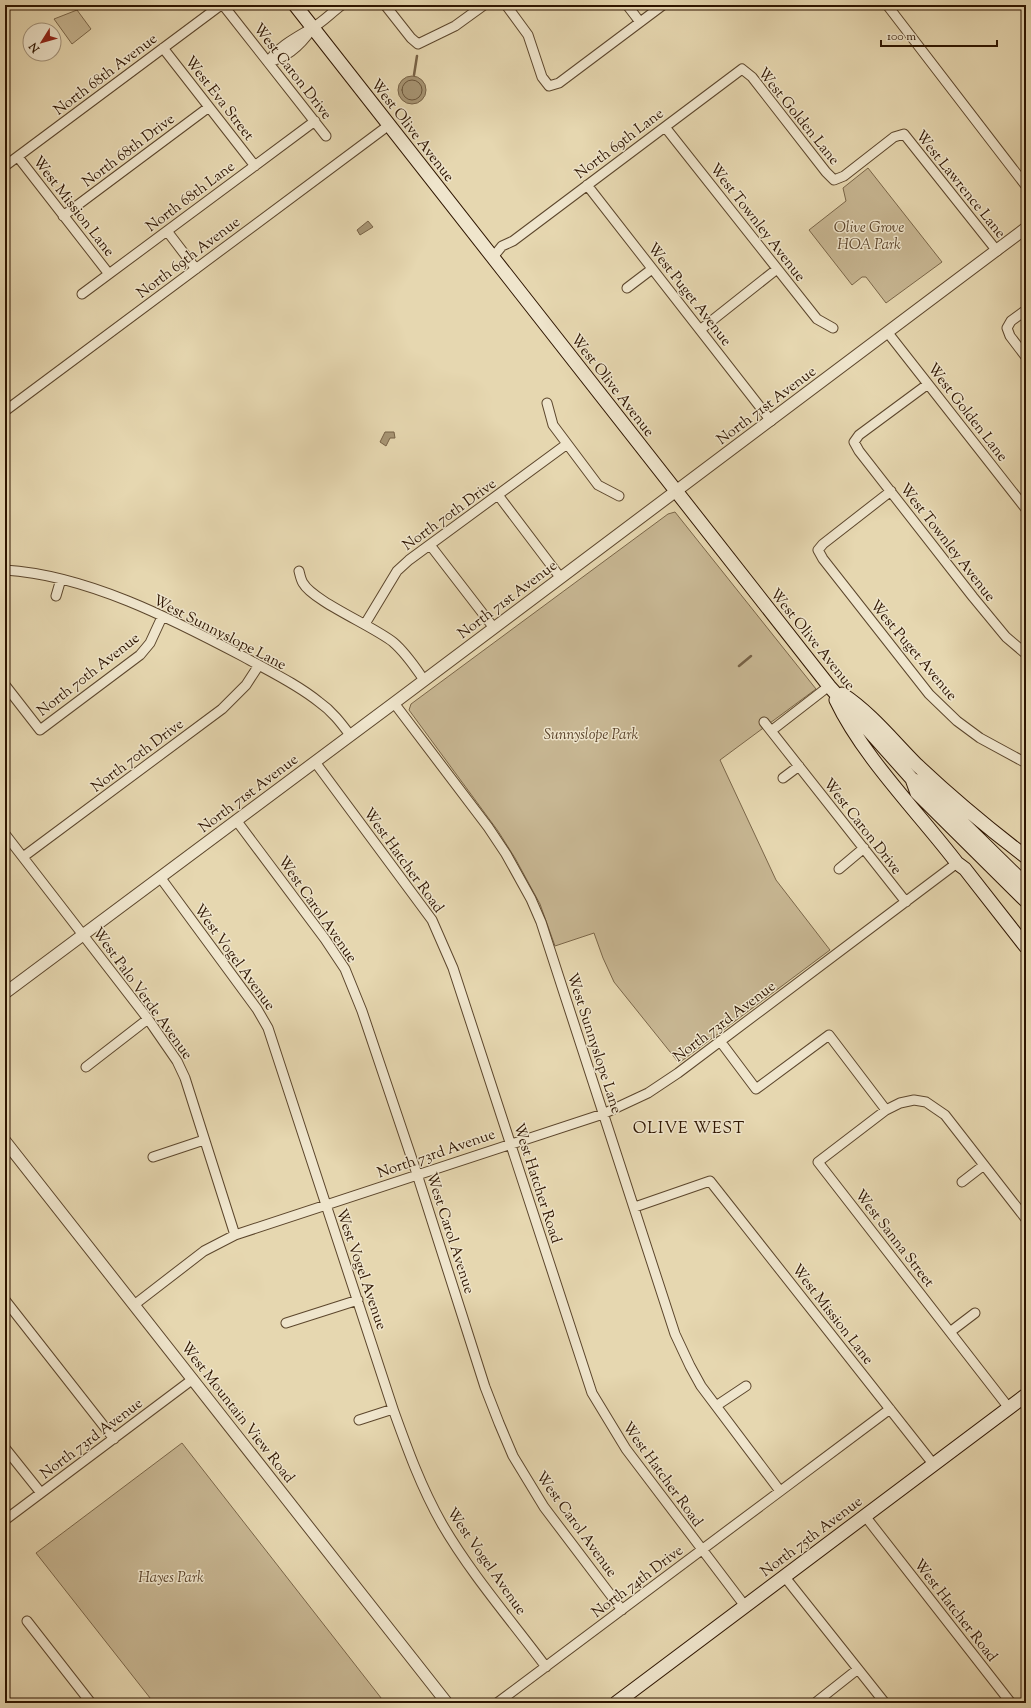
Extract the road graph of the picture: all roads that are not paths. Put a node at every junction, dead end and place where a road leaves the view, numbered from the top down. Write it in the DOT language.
graph roads {
  1 [pos="222,5"];
  2 [pos="295,5"];
  3 [pos="342,5"];
  4 [pos="385,5"];
  5 [pos="484,5"];
  6 [pos="506,5"];
  7 [pos="626,5"];
  8 [pos="663,5"];
  9 [pos="887,5"];
  10 [pos="640,22"];
  11 [pos="313,28"];
  12 [pos="164,48"];
  13 [pos="268,62"];
  14 [pos="742,69"];
  15 [pos="209,107"];
  16 [pos="315,121"];
  17 [pos="389,126"];
  18 [pos="665,127"];
  19 [pos="904,134"];
  20 [pos="326,136"];
  21 [pos="18,157"];
  22 [pos="5,166"];
  23 [pos="255,166"];
  24 [pos="587,185"];
  25 [pos="1026,186"];
  26 [pos="63,216"];
  27 [pos="1026,228"];
  28 [pos="167,231"];
  29 [pos="997,251"];
  30 [pos="493,257"];
  31 [pos="196,269"];
  32 [pos="652,269"];
  33 [pos="777,269"];
  34 [pos="109,274"];
  35 [pos="627,288"];
  36 [pos="82,294"];
  37 [pos="1026,310"];
  38 [pos="833,328"];
  39 [pos="700,330"];
  40 [pos="888,333"];
  41 [pos="1026,357"];
  42 [pos="928,384"];
  43 [pos="547,403"];
  44 [pos="5,411"];
  45 [pos="771,421"];
  46 [pos="567,444"];
  47 [pos="676,491"];
  48 [pos="890,491"];
  49 [pos="498,495"];
  50 [pos="619,496"];
  51 [pos="1026,509"];
  52 [pos="430,545"];
  53 [pos="5,570"];
  54 [pos="299,571"];
  55 [pos="560,577"];
  56 [pos="61,579"];
  57 [pos="56,596"];
  58 [pos="162,617"];
  59 [pos="365,624"];
  60 [pos="494,628"];
  61 [pos="1026,654"];
  62 [pos="259,665"];
  63 [pos="424,680"];
  64 [pos="5,685"];
  65 [pos="829,686"];
  66 [pos="394,703"];
  67 [pos="764,722"];
  68 [pos="771,731"];
  69 [pos="350,735"];
  70 [pos="315,762"];
  71 [pos="1026,763"];
  72 [pos="799,766"];
  73 [pos="783,778"];
  74 [pos="912,780"];
  75 [pos="236,820"];
  76 [pos="5,834"];
  77 [pos="864,848"];
  78 [pos="23,857"];
  79 [pos="1026,857"];
  80 [pos="957,863"];
  81 [pos="838,869"];
  82 [pos="160,877"];
  83 [pos="1026,885"];
  84 [pos="1026,900"];
  85 [pos="906,902"];
  86 [pos="84,935"];
  87 [pos="1026,948"];
  88 [pos="7,988"];
  89 [pos="148,1019"];
  90 [pos="720,1041"];
  91 [pos="86,1067"];
  92 [pos="886,1110"];
  93 [pos="603,1114"];
  94 [pos="204,1140"];
  95 [pos="5,1141"];
  96 [pos="510,1143"];
  97 [pos="153,1157"];
  98 [pos="984,1165"];
  99 [pos="417,1174"];
  100 [pos="962,1182"];
  101 [pos="326,1204"];
  102 [pos="635,1207"];
  103 [pos="1026,1219"];
  104 [pos="235,1235"];
  105 [pos="5,1300"];
  106 [pos="358,1300"];
  107 [pos="134,1305"];
  108 [pos="975,1313"];
  109 [pos="286,1323"];
  110 [pos="950,1332"];
  111 [pos="193,1379"];
  112 [pos="746,1386"];
  113 [pos="1026,1395"];
  114 [pos="716,1406"];
  115 [pos="1009,1408"];
  116 [pos="393,1409"];
  117 [pos="890,1409"];
  118 [pos="359,1420"];
  119 [pos="114,1438"];
  120 [pos="5,1448"];
  121 [pos="934,1465"];
  122 [pos="780,1491"];
  123 [pos="41,1493"];
  124 [pos="865,1516"];
  125 [pos="5,1520"];
  126 [pos="701,1550"];
  127 [pos="784,1576"];
  128 [pos="745,1606"];
  129 [pos="622,1610"];
  130 [pos="27,1621"];
  131 [pos="546,1667"];
  132 [pos="858,1669"];
  133 [pos="91,1703"];
  134 [pos="447,1703"];
  135 [pos="497,1703"];
  136 [pos="616,1703"];
  137 [pos="815,1703"];
  138 [pos="885,1703"];
  139 [pos="1011,1703"];
  1 -- 12 [label="street, North 68th Avenue"];
  1 -- 13 [label="street, West Caron Drive"];
  2 -- 11 [label="main road, West Olive Avenue"];
  3 -- 11 [label="street"];
  4 -- 5 [label="street"];
  6 -- 10 [label="street"];
  7 -- 10 [label="street"];
  8 -- 10 [label="street"];
  9 -- 25 [label="street"];
  11 -- 13 [label="street"];
  11 -- 17 [label="main road, West Olive Avenue"];
  12 -- 15 [label="street, West Eva Street"];
  12 -- 21 [label="street, North 68th Avenue"];
  13 -- 16 [label="street, West Caron Drive"];
  14 -- 18 [label="street, North 69th Lane"];
  14 -- 19 [label="street, West Golden Lane"];
  15 -- 23 [label="street, West Eva Street"];
  15 -- 26 [label="street, North 68th Drive"];
  16 -- 20 [label="street, West Caron Drive"];
  16 -- 23 [label="street, North 68th Lane"];
  17 -- 30 [label="main road, West Olive Avenue"];
  17 -- 31 [label="street, North 69th Avenue"];
  18 -- 24 [label="street, North 69th Lane"];
  18 -- 33 [label="street, West Townley Avenue"];
  19 -- 29 [label="street, West Lawrence Lane"];
  21 -- 22 [label="street, North 68th Avenue"];
  21 -- 26 [label="street, West Mission Lane"];
  23 -- 28 [label="street, North 68th Lane"];
  24 -- 30 [label="street, North 69th Lane"];
  24 -- 32 [label="street, West Puget Avenue"];
  26 -- 34 [label="street, West Mission Lane"];
  27 -- 29 [label="street, North 71st Avenue"];
  28 -- 31 [label="street"];
  28 -- 34 [label="street, North 68th Lane"];
  29 -- 40 [label="street, North 71st Avenue"];
  30 -- 47 [label="main road, West Olive Avenue"];
  31 -- 44 [label="street, North 69th Avenue"];
  32 -- 35 [label="street"];
  32 -- 39 [label="street, West Puget Avenue"];
  33 -- 38 [label="street, West Townley Avenue"];
  33 -- 39 [label="street"];
  34 -- 36 [label="street, North 68th Lane"];
  37 -- 41 [label="street"];
  39 -- 45 [label="street, West Puget Avenue"];
  40 -- 42 [label="street, West Golden Lane"];
  40 -- 45 [label="street, North 71st Avenue"];
  42 -- 48 [label="street, West Townley Avenue"];
  42 -- 51 [label="street, West Golden Lane"];
  43 -- 46 [label="street"];
  45 -- 47 [label="street, North 71st Avenue"];
  46 -- 49 [label="street, North 70th Drive"];
  46 -- 50 [label="street"];
  47 -- 55 [label="street, North 71st Avenue"];
  47 -- 65 [label="main road, West Olive Avenue"];
  48 -- 61 [label="street, West Townley Avenue"];
  48 -- 71 [label="street, West Puget Avenue"];
  49 -- 52 [label="street, North 70th Drive"];
  49 -- 55 [label="street"];
  52 -- 59 [label="street, North 70th Drive"];
  52 -- 60 [label="street"];
  53 -- 56 [label="street, West Sunnyslope Lane"];
  54 -- 59 [label="street"];
  55 -- 60 [label="street, North 71st Avenue"];
  56 -- 57 [label="street"];
  56 -- 58 [label="street, West Sunnyslope Lane"];
  58 -- 62 [label="street, West Sunnyslope Lane"];
  58 -- 64 [label="street, North 70th Avenue"];
  59 -- 63 [label="street"];
  60 -- 63 [label="street, North 71st Avenue"];
  62 -- 69 [label="street, West Sunnyslope Lane"];
  62 -- 78 [label="street, North 70th Drive"];
  63 -- 66 [label="street, North 71st Avenue"];
  65 -- 68 [label="street"];
  65 -- 74 [label="main road, West Olive Avenue"];
  65 -- 79 [label="main road"];
  65 -- 80 [label="main road"];
  66 -- 69 [label="street, North 71st Avenue"];
  66 -- 93 [label="street, West Sunnyslope Lane"];
  67 -- 68 [label="street, West Caron Drive"];
  68 -- 72 [label="street, West Caron Drive"];
  69 -- 70 [label="street, North 71st Avenue"];
  70 -- 75 [label="street, North 71st Avenue"];
  70 -- 96 [label="street, West Hatcher Road"];
  72 -- 73 [label="street"];
  72 -- 77 [label="street, West Caron Drive"];
  74 -- 83 [label="main road, West Olive Avenue"];
  74 -- 84 [label="main road, West Olive Avenue"];
  75 -- 82 [label="street, North 71st Avenue"];
  75 -- 99 [label="street, West Carol Avenue"];
  76 -- 78 [label="street, West Palo Verde Avenue"];
  77 -- 81 [label="street"];
  77 -- 85 [label="street, West Caron Drive"];
  78 -- 86 [label="street, West Palo Verde Avenue"];
  80 -- 85 [label="street, North 73rd Avenue"];
  80 -- 87 [label="main road"];
  82 -- 86 [label="street, North 71st Avenue"];
  82 -- 101 [label="street, West Vogel Avenue"];
  85 -- 90 [label="street, North 73rd Avenue"];
  86 -- 88 [label="street, North 71st Avenue"];
  86 -- 89 [label="street, West Palo Verde Avenue"];
  89 -- 91 [label="street"];
  89 -- 94 [label="street, West Palo Verde Avenue"];
  90 -- 92 [label="street"];
  90 -- 93 [label="street, North 73rd Avenue"];
  92 -- 98 [label="street"];
  92 -- 110 [label="street, West Sanna Street"];
  93 -- 96 [label="street, North 73rd Avenue"];
  93 -- 102 [label="street, West Sunnyslope Lane"];
  94 -- 97 [label="street"];
  94 -- 104 [label="street, West Palo Verde Avenue"];
  95 -- 107 [label="street, West Mountain View Road"];
  96 -- 99 [label="street, North 73rd Avenue"];
  96 -- 126 [label="street, West Hatcher Road"];
  98 -- 100 [label="street"];
  98 -- 103 [label="street"];
  99 -- 101 [label="street, North 73rd Avenue"];
  99 -- 129 [label="street, West Carol Avenue"];
  101 -- 104 [label="street, North 73rd Avenue"];
  101 -- 106 [label="street, West Vogel Avenue"];
  102 -- 114 [label="street, West Sunnyslope Lane"];
  102 -- 117 [label="street, West Mission Lane"];
  104 -- 107 [label="street, North 73rd Avenue"];
  105 -- 119 [label="street"];
  106 -- 109 [label="street"];
  106 -- 116 [label="street, West Vogel Avenue"];
  107 -- 111 [label="street, West Mountain View Road"];
  108 -- 110 [label="street"];
  110 -- 115 [label="street, West Sanna Street"];
  111 -- 119 [label="street, North 73rd Avenue"];
  111 -- 134 [label="street, West Mountain View Road"];
  112 -- 114 [label="street"];
  113 -- 115 [label="main road, North 75th Avenue"];
  114 -- 122 [label="street, West Sunnyslope Lane"];
  115 -- 121 [label="main road, North 75th Avenue"];
  116 -- 118 [label="street"];
  116 -- 131 [label="street, West Vogel Avenue"];
  117 -- 121 [label="street, West Mission Lane"];
  117 -- 122 [label="street, North 74th Drive"];
  119 -- 123 [label="street, North 73rd Avenue"];
  120 -- 123 [label="street"];
  121 -- 124 [label="main road, North 75th Avenue"];
  122 -- 126 [label="street, North 74th Drive"];
  123 -- 125 [label="street, North 73rd Avenue"];
  124 -- 127 [label="main road, North 75th Avenue"];
  124 -- 139 [label="street, West Hatcher Road"];
  126 -- 128 [label="street, West Hatcher Road"];
  126 -- 129 [label="street, North 74th Drive"];
  127 -- 128 [label="main road, North 75th Avenue"];
  127 -- 132 [label="street"];
  128 -- 136 [label="main road, North 75th Avenue"];
  129 -- 131 [label="street, North 74th Drive"];
  130 -- 133 [label="street"];
  131 -- 135 [label="street, North 74th Drive"];
  132 -- 137 [label="street"];
  132 -- 138 [label="street"];
}
